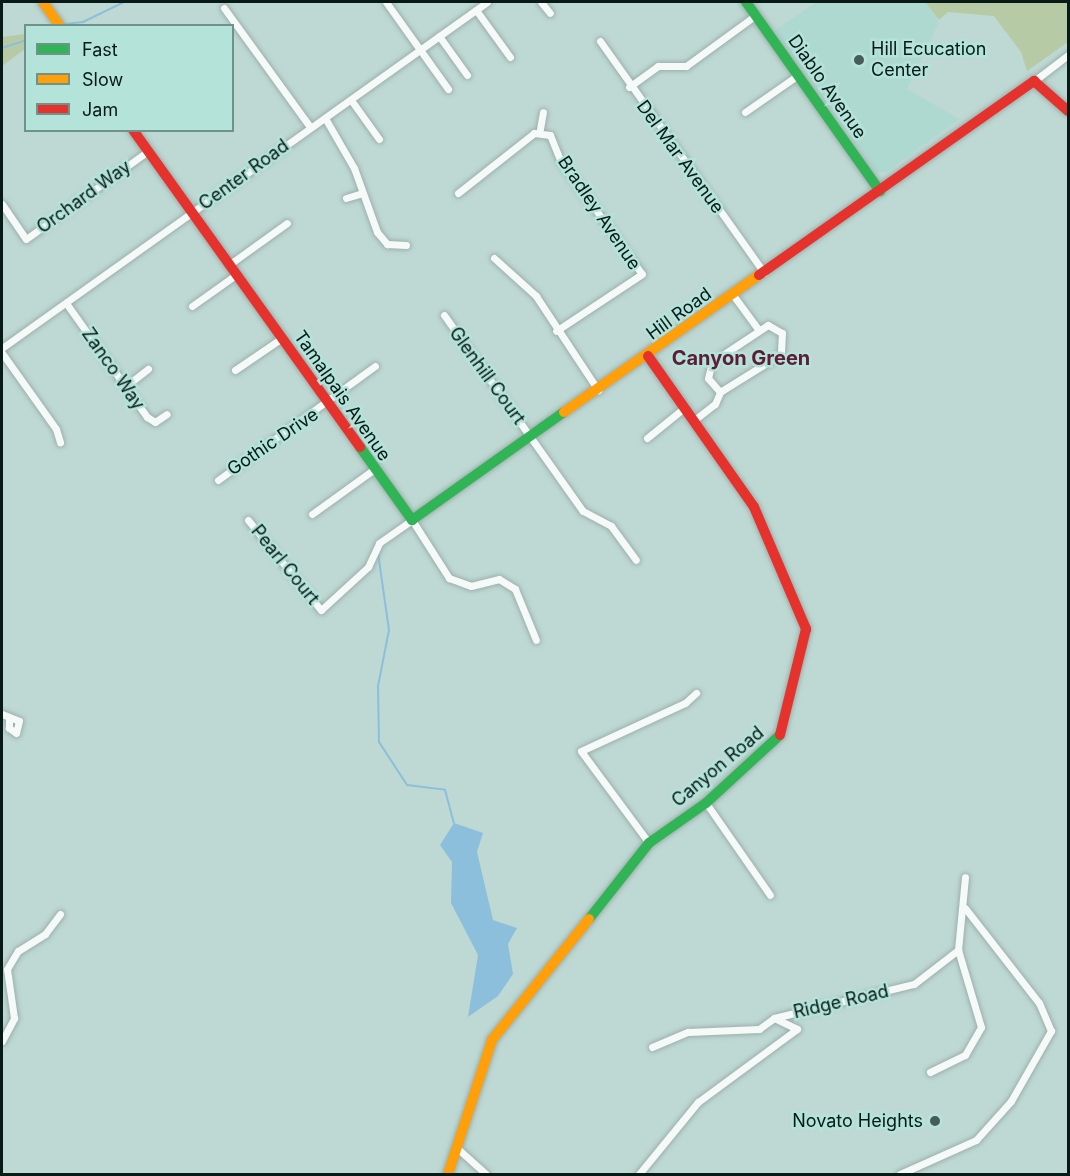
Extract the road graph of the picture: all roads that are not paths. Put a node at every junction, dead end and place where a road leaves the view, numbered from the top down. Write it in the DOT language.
graph roads {
  1 [pos="43,2"];
  2 [pos="386,2"];
  3 [pos="487,2"];
  4 [pos="541,2"];
  5 [pos="746,2"];
  6 [pos="224,8"];
  7 [pos="476,10"];
  8 [pos="550,13"];
  9 [pos="756,15"];
  10 [pos="59,24"];
  11 [pos="439,36"];
  12 [pos="600,41"];
  13 [pos="419,49"];
  14 [pos="1068,55"];
  15 [pos="510,57"];
  16 [pos="466,75"];
  17 [pos="798,75"];
  18 [pos="1034,81"];
  19 [pos="629,87"];
  20 [pos="448,89"];
  21 [pos="351,100"];
  22 [pos="1068,111"];
  23 [pos="543,112"];
  24 [pos="745,112"];
  25 [pos="325,118"];
  26 [pos="310,127"];
  27 [pos="540,129"];
  28 [pos="134,132"];
  29 [pos="379,139"];
  30 [pos="148,151"];
  31 [pos="880,191"];
  32 [pos="362,193"];
  33 [pos="458,194"];
  34 [pos="346,198"];
  35 [pos="2,204"];
  36 [pos="194,211"];
  37 [pos="286,224"];
  38 [pos="406,245"];
  39 [pos="494,258"];
  40 [pos="230,264"];
  41 [pos="764,273"];
  42 [pos="237,274"];
  43 [pos="733,295"];
  44 [pos="66,303"];
  45 [pos="192,306"];
  46 [pos="444,315"];
  47 [pos="758,329"];
  48 [pos="556,331"];
  49 [pos="282,338"];
  50 [pos="2,351"];
  51 [pos="648,356"];
  52 [pos="375,366"];
  53 [pos="148,369"];
  54 [pos="235,370"];
  55 [pos="126,386"];
  56 [pos="598,390"];
  57 [pos="720,392"];
  58 [pos="328,404"];
  59 [pos="684,408"];
  60 [pos="167,414"];
  61 [pos="693,421"];
  62 [pos="531,437"];
  63 [pos="647,438"];
  64 [pos="60,442"];
  65 [pos="373,470"];
  66 [pos="218,480"];
  67 [pos="312,514"];
  68 [pos="248,520"];
  69 [pos="412,520"];
  70 [pos="636,560"];
  71 [pos="321,610"];
  72 [pos="536,640"];
  73 [pos="696,693"];
  74 [pos="2,714"];
  75 [pos="9,718"];
  76 [pos="706,803"];
  77 [pos="649,843"];
  78 [pos="965,878"];
  79 [pos="770,895"];
  80 [pos="965,908"];
  81 [pos="60,914"];
  82 [pos="958,950"];
  83 [pos="774,1018"];
  84 [pos="2,1041"];
  85 [pos="652,1047"];
  86 [pos="930,1072"];
  87 [pos="457,1148"];
  88 [pos="448,1174"];
  89 [pos="486,1174"];
  90 [pos="639,1174"];
  91 [pos="900,1174"];
  1 -- 10 [label="street"];
  2 -- 13 [label="street"];
  3 -- 7 [label="street, Center Road"];
  4 -- 8 [label="street"];
  5 -- 9 [label="street, Diablo Avenue"];
  6 -- 26 [label="street"];
  7 -- 11 [label="street, Center Road"];
  7 -- 15 [label="street"];
  9 -- 17 [label="street, Diablo Avenue"];
  9 -- 19 [label="street"];
  11 -- 13 [label="street, Center Road"];
  11 -- 16 [label="street"];
  12 -- 19 [label="street, Del Mar Avenue"];
  13 -- 20 [label="street"];
  13 -- 21 [label="street, Center Road"];
  14 -- 18 [label="street, Hill Road"];
  17 -- 24 [label="street"];
  17 -- 31 [label="street, Diablo Avenue"];
  18 -- 22 [label="street"];
  18 -- 31 [label="street, Hill Road"];
  19 -- 41 [label="street, Del Mar Avenue"];
  21 -- 25 [label="street, Center Road"];
  21 -- 29 [label="street"];
  23 -- 27 [label="street"];
  25 -- 26 [label="street, Center Road"];
  25 -- 32 [label="street"];
  26 -- 36 [label="street, Center Road"];
  27 -- 33 [label="street"];
  27 -- 48 [label="street, Bradley Avenue"];
  28 -- 30 [label="street, Tamalpais Avenue"];
  30 -- 35 [label="street, Orchard Way"];
  30 -- 36 [label="street, Tamalpais Avenue"];
  31 -- 41 [label="street, Hill Road"];
  32 -- 34 [label="street"];
  32 -- 38 [label="street"];
  36 -- 40 [label="street, Tamalpais Avenue"];
  36 -- 44 [label="street, Center Road"];
  37 -- 40 [label="street"];
  39 -- 48 [label="street"];
  40 -- 42 [label="street, Tamalpais Avenue"];
  41 -- 43 [label="street, Hill Road"];
  42 -- 45 [label="street"];
  42 -- 49 [label="street, Tamalpais Avenue"];
  43 -- 47 [label="street"];
  43 -- 51 [label="street, Hill Road"];
  44 -- 50 [label="street, Center Road"];
  44 -- 55 [label="street, Zanco Way"];
  46 -- 62 [label="street, Glenhill Court"];
  47 -- 57 [label="street"];
  47 -- 57 [label="street"];
  48 -- 56 [label="street"];
  49 -- 54 [label="street"];
  49 -- 58 [label="street, Tamalpais Avenue"];
  50 -- 64 [label="street"];
  51 -- 56 [label="street, Hill Road"];
  51 -- 59 [label="street, Canyon Road"];
  52 -- 58 [label="street, Gothic Drive"];
  53 -- 55 [label="street"];
  55 -- 60 [label="street, Zanco Way"];
  56 -- 62 [label="street, Hill Road"];
  57 -- 61 [label="street"];
  58 -- 65 [label="street, Tamalpais Avenue"];
  58 -- 66 [label="street, Gothic Drive"];
  59 -- 61 [label="street, Canyon Road"];
  59 -- 63 [label="street"];
  61 -- 76 [label="street, Canyon Road"];
  62 -- 69 [label="street, Hill Road"];
  62 -- 70 [label="street, Glenhill Court"];
  65 -- 67 [label="street"];
  65 -- 69 [label="street, Tamalpais Avenue"];
  68 -- 71 [label="street, Pearl Court"];
  69 -- 71 [label="street, Hill Road"];
  69 -- 72 [label="street, Tamalpais Avenue"];
  73 -- 77 [label="street"];
  74 -- 75 [label="street"];
  76 -- 77 [label="street, Canyon Road"];
  76 -- 79 [label="street"];
  77 -- 87 [label="street, Canyon Road"];
  78 -- 80 [label="street"];
  80 -- 82 [label="street"];
  80 -- 91 [label="street"];
  81 -- 84 [label="street"];
  82 -- 83 [label="street, Ridge Road"];
  82 -- 86 [label="street"];
  83 -- 85 [label="street"];
  83 -- 90 [label="street, Ridge Road"];
  87 -- 88 [label="street, Canyon Road"];
  87 -- 89 [label="street"];
}
